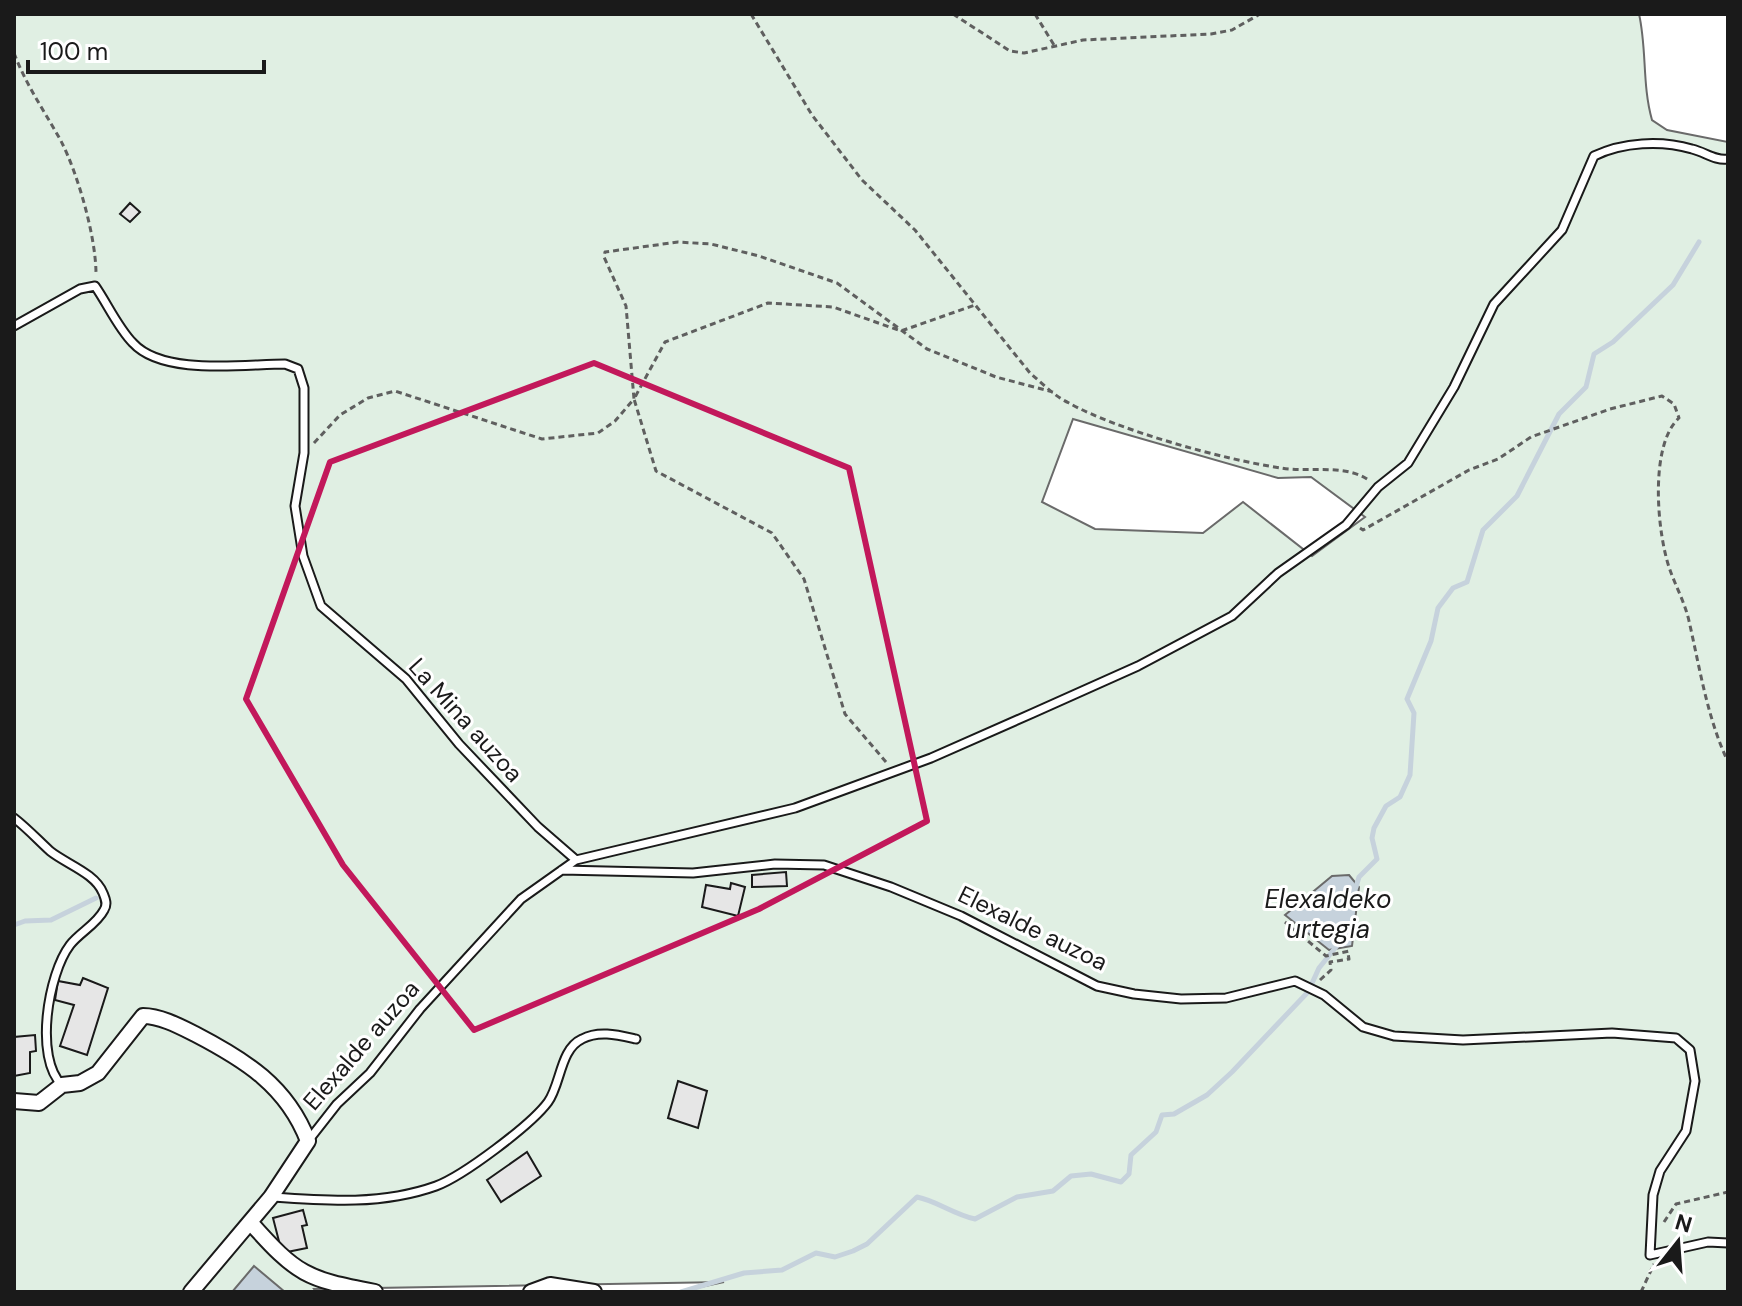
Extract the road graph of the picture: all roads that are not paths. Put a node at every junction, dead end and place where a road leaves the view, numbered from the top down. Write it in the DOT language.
graph roads {
  1 [pos="1728,159"];
  2 [pos="14,326"];
  3 [pos="14,818"];
  4 [pos="576,860"];
  5 [pos="562,870"];
  6 [pos="636,1039"];
  7 [pos="62,1085"];
  8 [pos="14,1101"];
  9 [pos="308,1141"];
  10 [pos="271,1197"];
  11 [pos="250,1222"];
  12 [pos="1728,1243"];
  13 [pos="191,1292"];
  14 [pos="375,1292"];
  15 [pos="531,1292"];
  16 [pos="594,1292"];
  1 -- 4 [label="lane"];
  2 -- 4 [label="lane, La Mina auzoa"];
  3 -- 7 [label="lane"];
  4 -- 5 [label="lane"];
  5 -- 9 [label="lane, Elexalde auzoa"];
  5 -- 12 [label="lane, Elexalde auzoa"];
  6 -- 10 [label="lane"];
  7 -- 8 [label="street"];
  7 -- 9 [label="street, Elexalde auzoa"];
  9 -- 10 [label="street, Elexalde auzoa"];
  10 -- 11 [label="street, Elexalde auzoa"];
  11 -- 13 [label="street, Elexalde auzoa"];
  11 -- 14 [label="street"];
  15 -- 16 [label="street"];
}
